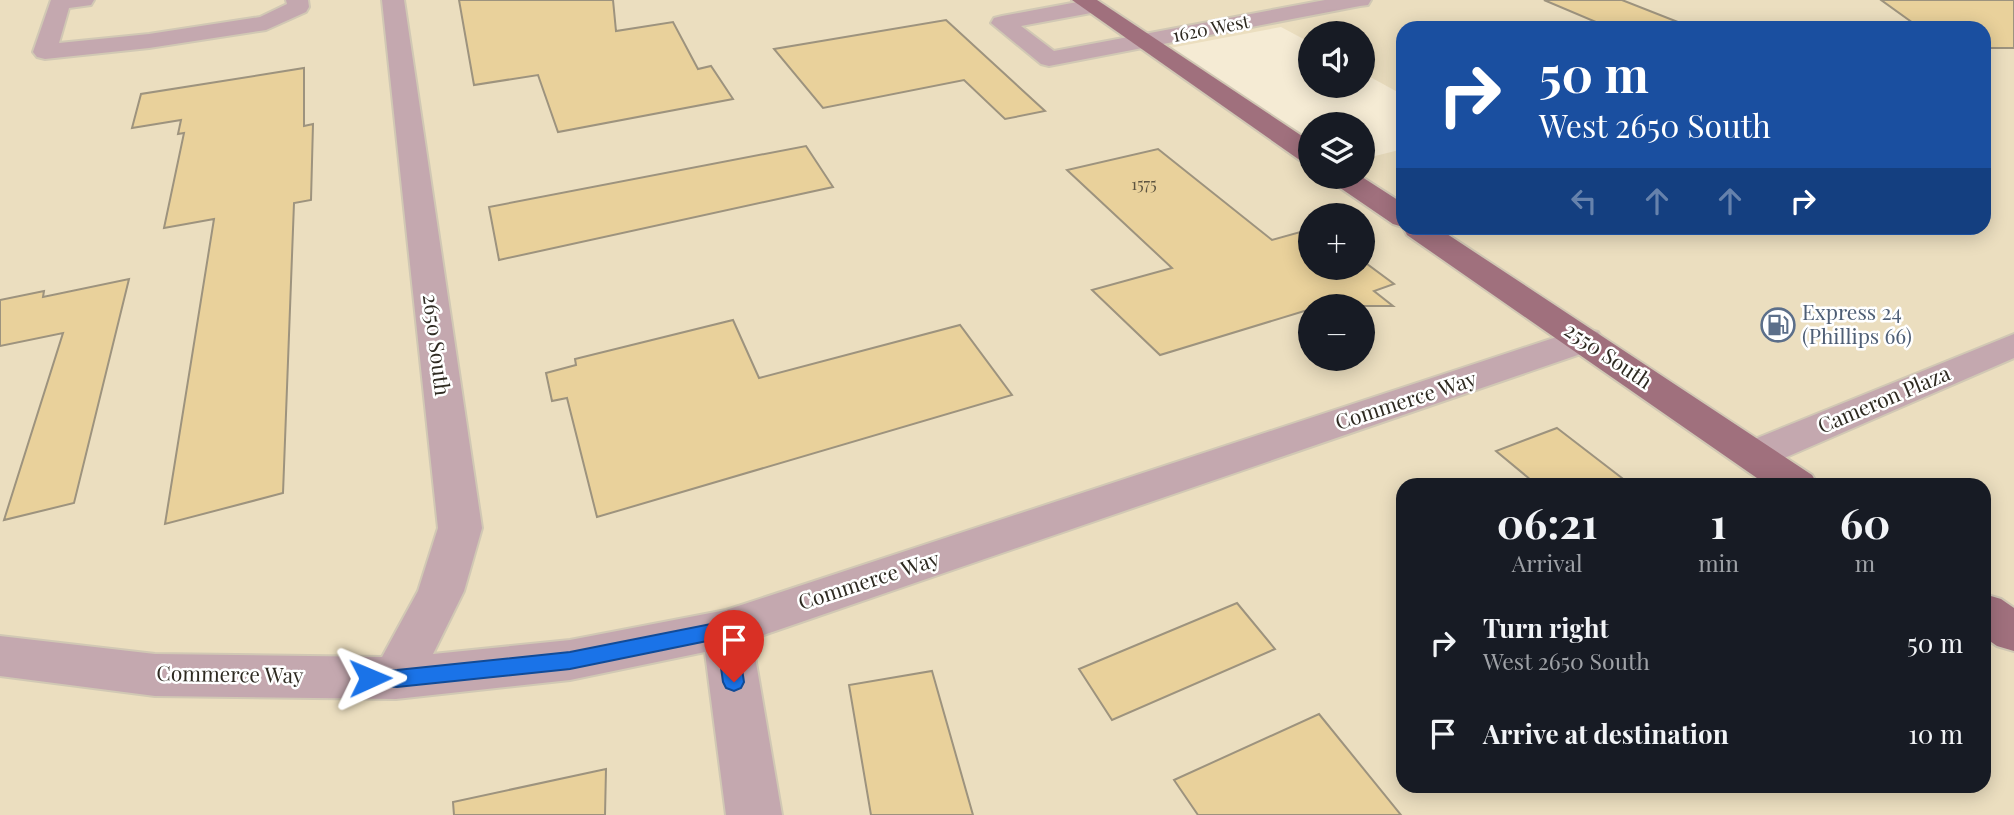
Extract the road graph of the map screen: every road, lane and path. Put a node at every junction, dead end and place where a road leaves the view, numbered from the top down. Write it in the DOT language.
graph roads {
  1 [pos="83,0"];
  2 [pos="297,0"];
  3 [pos="393,0"];
  4 [pos="1360,0"];
  5 [pos="1087,3"];
  6 [pos="1144,42"];
  7 [pos="1298,146"];
  8 [pos="1361,189"];
  9 [pos="1396,213"];
  10 [pos="1428,235"];
  11 [pos="1585,340"];
  12 [pos="2014,345"];
  13 [pos="1754,455"];
  14 [pos="1787,478"];
  15 [pos="1991,617"];
  16 [pos="726,629"];
  17 [pos="2014,632"];
  18 [pos="0,656"];
  19 [pos="397,678"];
  20 [pos="754,815"];
  1 -- 2 [label="street"];
  3 -- 19 [label="street, 2650 South"];
  4 -- 6 [label="street, 1620 West"];
  5 -- 6 [label="main road"];
  5 -- 6 [label="street, 1620 West"];
  6 -- 7 [label="main road"];
  8 -- 9 [label="main road"];
  10 -- 11 [label="main road, 2550 South"];
  11 -- 13 [label="main road, 2550 South"];
  11 -- 16 [label="street, Commerce Way"];
  12 -- 13 [label="street, Cameron Plaza"];
  13 -- 14 [label="main road, 2550 South"];
  15 -- 17 [label="main road"];
  16 -- 19 [label="street, Commerce Way"];
  16 -- 20 [label="street"];
  18 -- 19 [label="street, Commerce Way"];
}
